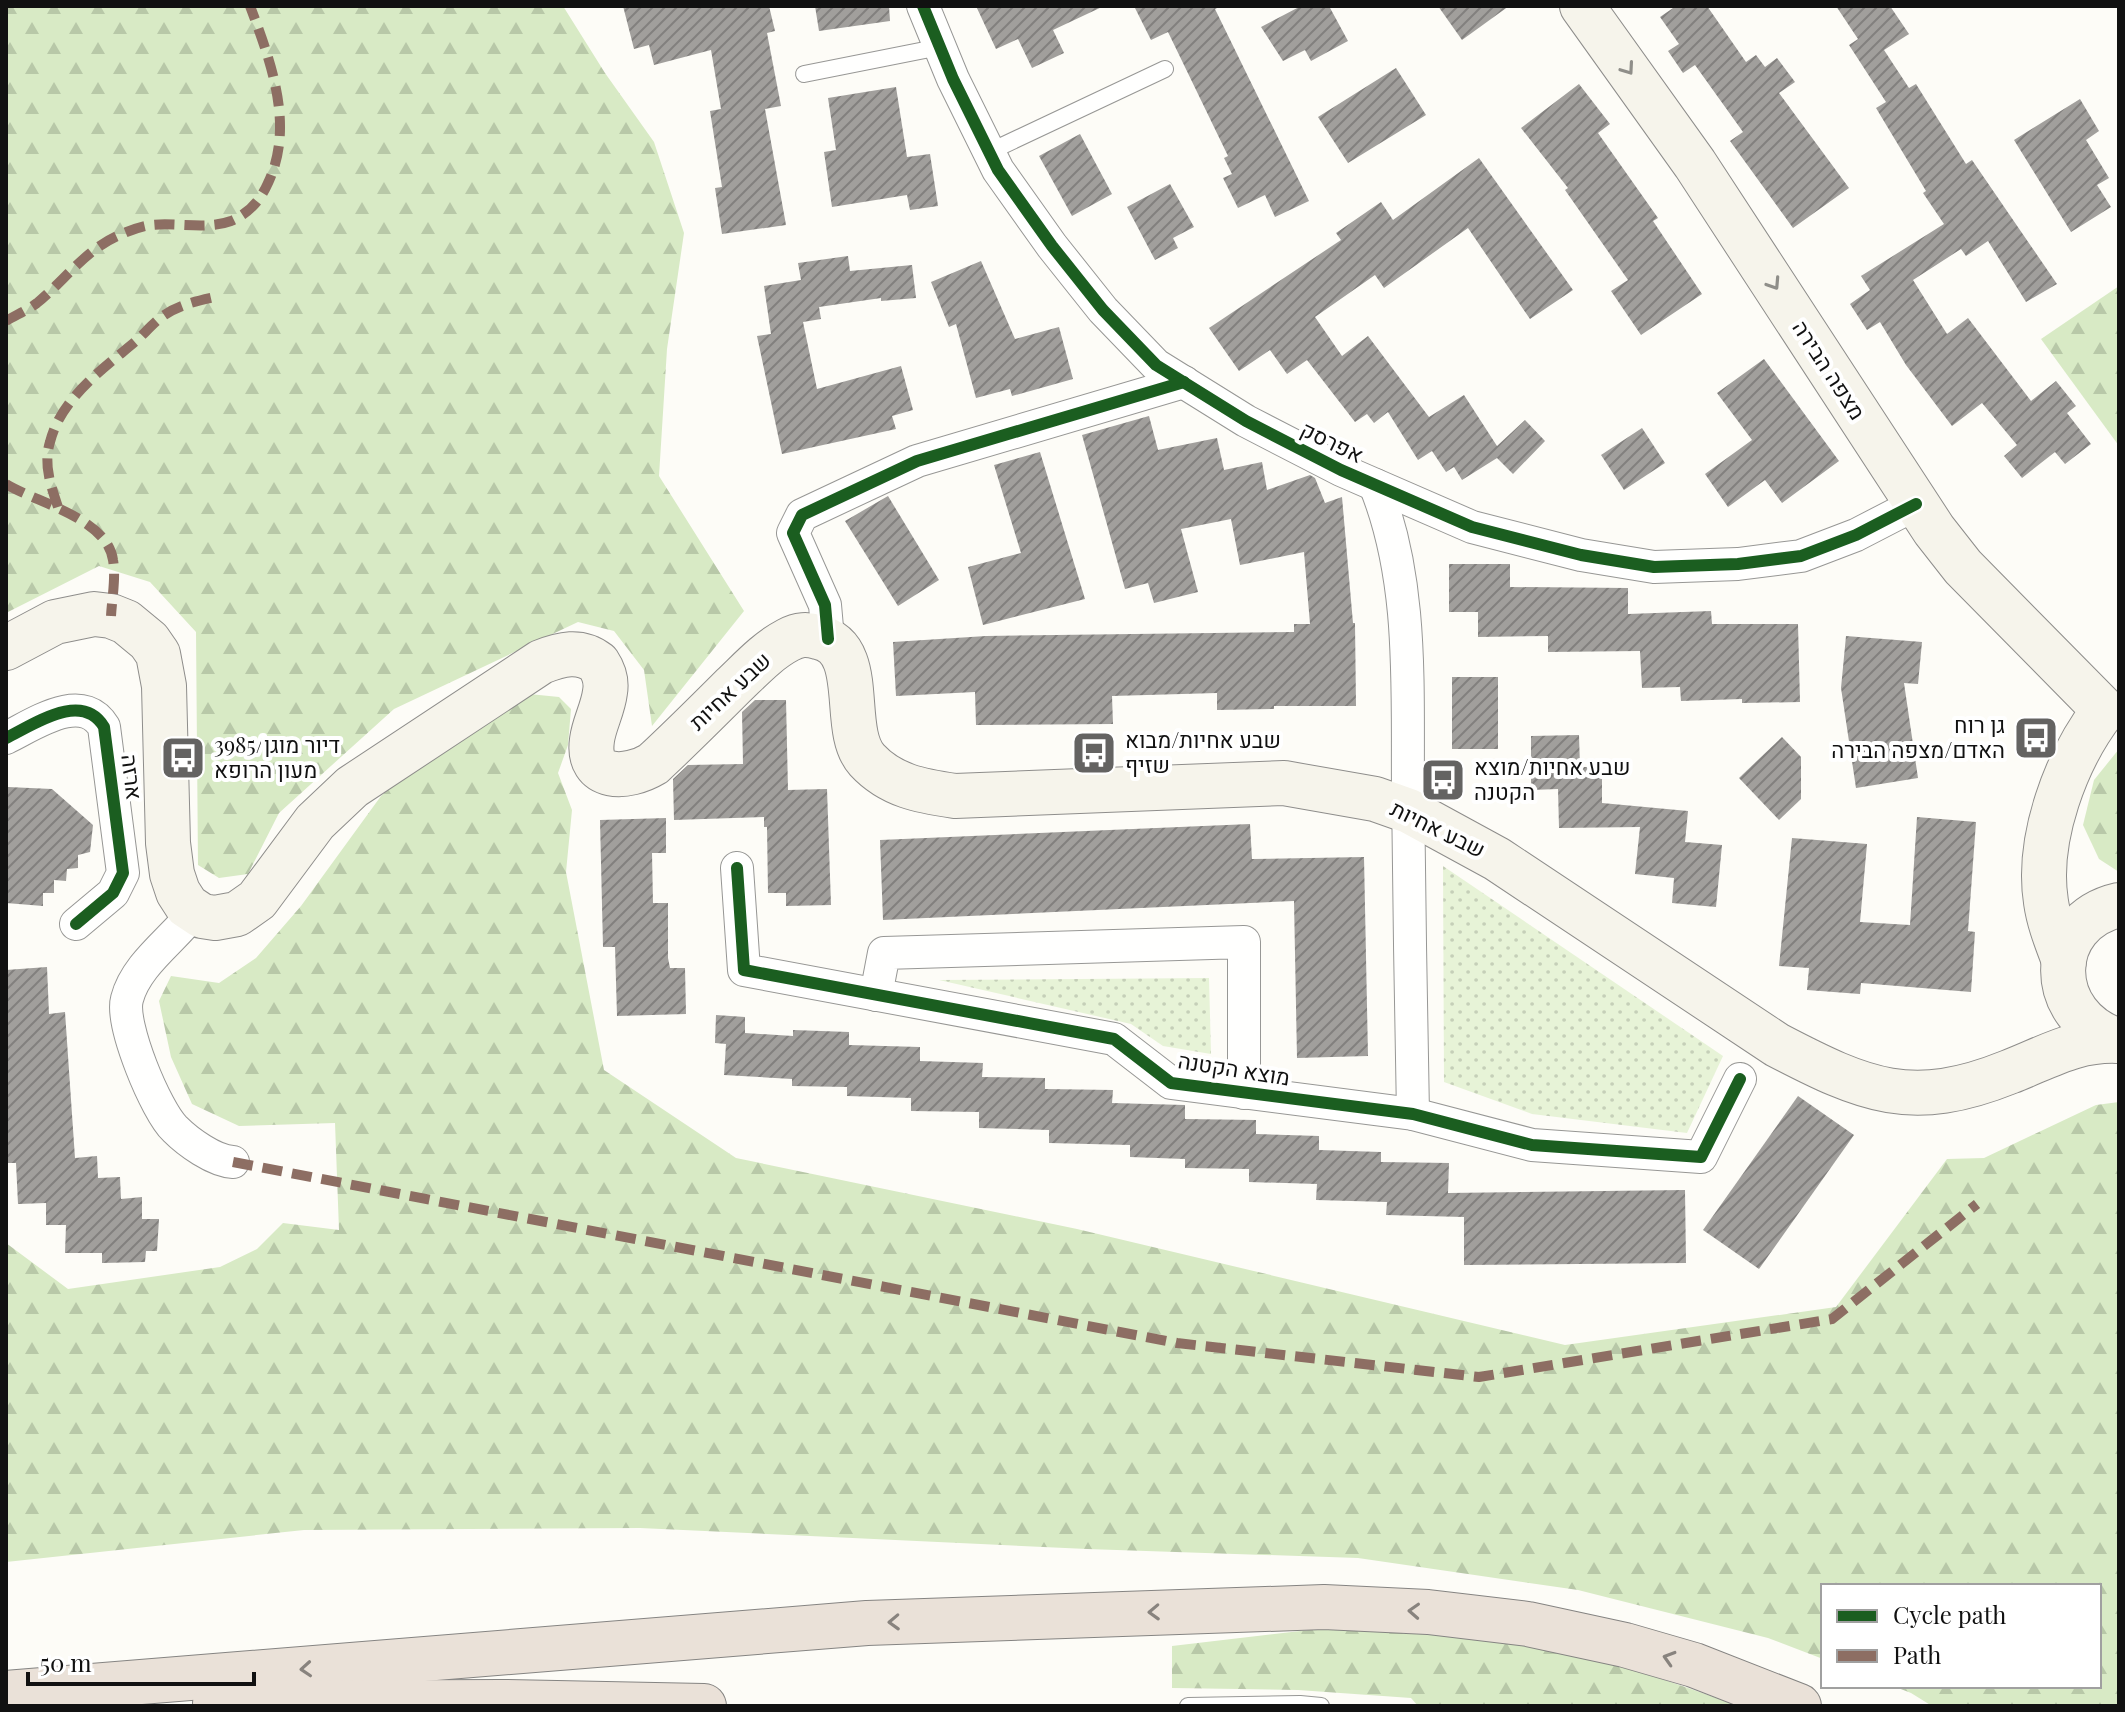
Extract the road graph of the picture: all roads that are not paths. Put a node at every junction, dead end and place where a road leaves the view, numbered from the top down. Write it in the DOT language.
graph roads {
  1 [pos="923,6"];
  2 [pos="1582,6"];
  3 [pos="940,47"];
  4 [pos="1165,69"];
  5 [pos="804,74"];
  6 [pos="989,152"];
  7 [pos="1184,382"];
  8 [pos="1375,485"];
  9 [pos="1916,504"];
  10 [pos="828,639"];
  11 [pos="6,648"];
  12 [pos="2112,703"];
  13 [pos="6,738"];
  14 [pos="1409,811"];
  15 [pos="2050,831"];
  16 [pos="737,868"];
  17 [pos="2112,906"];
  18 [pos="194,912"];
  19 [pos="76,924"];
  20 [pos="2063,968"];
  21 [pos="876,995"];
  22 [pos="2119,1041"];
  23 [pos="1740,1079"];
  24 [pos="1983,1081"];
  25 [pos="1244,1093"];
  26 [pos="1413,1114"];
  27 [pos="233,1162"];
  28 [pos="1743,1683"];
  29 [pos="6,1693"];
  30 [pos="6,1703"];
  31 [pos="704,1706"];
  32 [pos="1188,1706"];
  33 [pos="1321,1706"];
  34 [pos="1799,1706"];
  35 [pos="1811,1706"];
  1 -- 3 [label="street, אפרסק"];
  2 -- 9 [label="main road, מצפה הבירה, one-way"];
  3 -- 5 [label="lane"];
  3 -- 6 [label="street, אפרסק"];
  4 -- 6 [label="lane"];
  6 -- 7 [label="street, אפרסק"];
  7 -- 8 [label="street, אפרסק"];
  7 -- 10 [label="street"];
  8 -- 9 [label="street, אפרסק"];
  8 -- 14 [label="street"];
  9 -- 12 [label="main road, מצפה הבירה"];
  10 -- 14 [label="main road, שבע אחיות"];
  10 -- 18 [label="main road, שבע אחיות"];
  11 -- 18 [label="main road"];
  12 -- 15 [label="main road"];
  13 -- 19 [label="street, ארזה"];
  14 -- 24 [label="main road, שבע אחיות"];
  14 -- 26 [label="street"];
  15 -- 17 [label="main road"];
  15 -- 20 [label="main road"];
  16 -- 21 [label="street, מוצא הקטנה"];
  17 -- 20 [label="main road, שבע אחיות"];
  18 -- 27 [label="street"];
  20 -- 22 [label="main road"];
  20 -- 24 [label="main road, שבע אחיות"];
  21 -- 25 [label="street, מוצא הקטנה"];
  21 -- 25 [label="street"];
  22 -- 24 [label="main road, שבע אחיות"];
  23 -- 26 [label="street, מוצא הקטנה"];
  25 -- 26 [label="street, מוצא הקטנה"];
  28 -- 29 [label="highway, one-way"];
  28 -- 34 [label="highway"];
  28 -- 35 [label="highway"];
  30 -- 31 [label="highway"];
  32 -- 33 [label="lane"];
}
